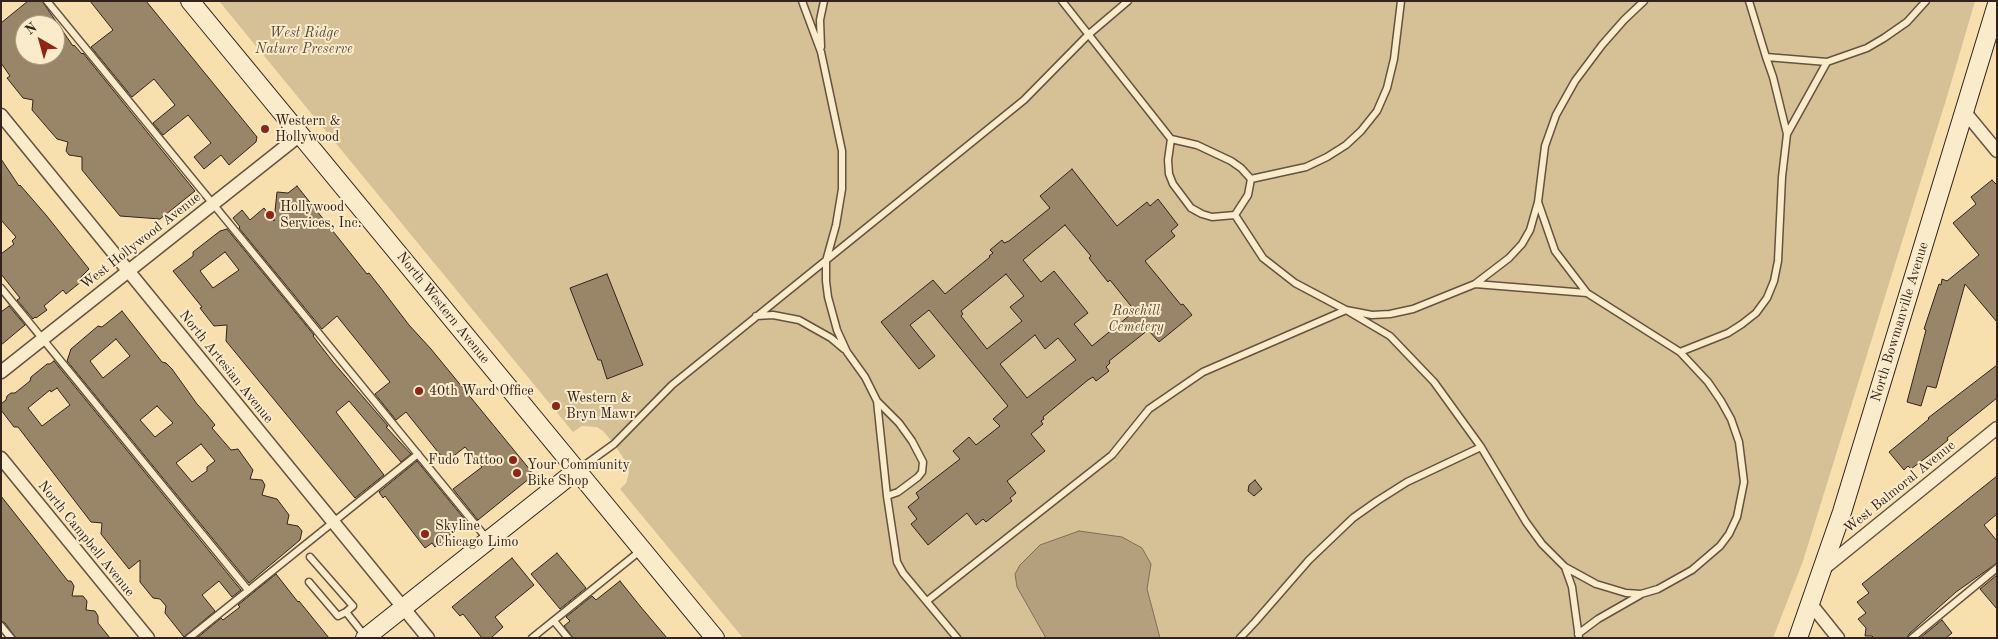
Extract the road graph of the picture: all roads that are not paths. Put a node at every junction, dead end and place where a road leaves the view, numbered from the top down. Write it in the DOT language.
graph roads {
  1 [pos="47,1"];
  2 [pos="190,1"];
  3 [pos="802,1"];
  4 [pos="824,1"];
  5 [pos="1062,1"];
  6 [pos="1128,1"];
  7 [pos="1401,1"];
  8 [pos="1644,1"];
  9 [pos="1749,1"];
  10 [pos="1926,1"];
  11 [pos="1997,4"];
  12 [pos="1088,35"];
  13 [pos="821,52"];
  14 [pos="1766,57"];
  15 [pos="1827,62"];
  16 [pos="1964,111"];
  17 [pos="1,115"];
  18 [pos="1787,134"];
  19 [pos="300,135"];
  20 [pos="1171,139"];
  21 [pos="1996,149"];
  22 [pos="1251,179"];
  23 [pos="1538,202"];
  24 [pos="213,204"];
  25 [pos="1235,215"];
  26 [pos="826,261"];
  27 [pos="128,270"];
  28 [pos="1475,284"];
  29 [pos="1,288"];
  30 [pos="1586,293"];
  31 [pos="1346,310"];
  32 [pos="756,316"];
  33 [pos="43,339"];
  34 [pos="847,352"];
  35 [pos="1680,352"];
  36 [pos="1,372"];
  37 [pos="877,401"];
  38 [pos="1997,428"];
  39 [pos="1481,447"];
  40 [pos="418,454"];
  41 [pos="1,458"];
  42 [pos="577,470"];
  43 [pos="887,496"];
  44 [pos="334,522"];
  45 [pos="488,540"];
  46 [pos="642,549"];
  47 [pos="310,557"];
  48 [pos="1565,567"];
  49 [pos="1997,568"];
  50 [pos="1822,570"];
  51 [pos="308,582"];
  52 [pos="248,590"];
  53 [pos="1641,594"];
  54 [pos="927,601"];
  55 [pos="1810,603"];
  56 [pos="403,607"];
  57 [pos="346,612"];
  58 [pos="554,621"];
  59 [pos="1,626"];
  60 [pos="1579,636"];
  61 [pos="365,637"];
  62 [pos="11,638"];
  63 [pos="148,638"];
  64 [pos="189,638"];
  65 [pos="428,638"];
  66 [pos="532,638"];
  67 [pos="568,638"];
  68 [pos="715,638"];
  69 [pos="957,638"];
  70 [pos="1240,638"];
  71 [pos="1798,638"];
  72 [pos="1838,638"];
  73 [pos="1912,638"];
  1 -- 24 [label="lane"];
  2 -- 19 [label="street, North Western Avenue"];
  3 -- 13 [label="lane"];
  4 -- 13 [label="lane"];
  5 -- 12 [label="lane"];
  6 -- 12 [label="lane"];
  7 -- 22 [label="lane"];
  8 -- 23 [label="lane"];
  9 -- 14 [label="lane"];
  10 -- 15 [label="lane"];
  11 -- 16 [label="street, North Bowmanville Avenue"];
  12 -- 20 [label="lane"];
  12 -- 26 [label="lane"];
  13 -- 26 [label="lane"];
  14 -- 15 [label="lane"];
  14 -- 18 [label="lane"];
  15 -- 18 [label="lane"];
  16 -- 21 [label="street"];
  16 -- 50 [label="street, North Bowmanville Avenue"];
  17 -- 27 [label="street, North Artesian Avenue"];
  18 -- 35 [label="lane"];
  19 -- 24 [label="street, West Hollywood Avenue"];
  19 -- 42 [label="street, North Western Avenue"];
  20 -- 22 [label="lane"];
  20 -- 25 [label="lane"];
  22 -- 25 [label="lane"];
  23 -- 28 [label="lane"];
  23 -- 30 [label="lane"];
  24 -- 27 [label="street, West Hollywood Avenue"];
  24 -- 40 [label="lane"];
  25 -- 31 [label="lane"];
  26 -- 32 [label="lane"];
  26 -- 34 [label="lane"];
  27 -- 33 [label="street, West Hollywood Avenue"];
  27 -- 44 [label="street, North Artesian Avenue"];
  28 -- 30 [label="lane"];
  28 -- 31 [label="lane"];
  29 -- 33 [label="lane"];
  30 -- 35 [label="lane"];
  31 -- 39 [label="lane"];
  31 -- 54 [label="lane"];
  32 -- 34 [label="lane"];
  32 -- 42 [label="lane"];
  33 -- 36 [label="street, West Hollywood Avenue"];
  33 -- 52 [label="lane"];
  34 -- 37 [label="lane"];
  35 -- 53 [label="lane"];
  37 -- 43 [label="lane"];
  37 -- 43 [label="lane"];
  38 -- 50 [label="street, West Balmoral Avenue"];
  39 -- 48 [label="lane"];
  39 -- 70 [label="lane"];
  40 -- 44 [label="lane"];
  40 -- 45 [label="lane"];
  41 -- 63 [label="street, North Campbell Avenue"];
  42 -- 45 [label="street"];
  42 -- 46 [label="street, North Western Avenue"];
  43 -- 54 [label="lane"];
  44 -- 52 [label="lane"];
  44 -- 56 [label="street, North Artesian Avenue"];
  45 -- 56 [label="street"];
  46 -- 58 [label="lane"];
  46 -- 68 [label="street, North Western Avenue"];
  47 -- 57 [label="lane"];
  48 -- 53 [label="lane"];
  48 -- 60 [label="lane"];
  49 -- 73 [label="lane"];
  50 -- 55 [label="street, North Bowmanville Avenue"];
  51 -- 57 [label="lane"];
  52 -- 64 [label="lane"];
  53 -- 60 [label="lane"];
  54 -- 69 [label="lane"];
  55 -- 71 [label="street, North Bowmanville Avenue"];
  55 -- 72 [label="street"];
  56 -- 61 [label="street"];
  56 -- 65 [label="street, North Artesian Avenue"];
  57 -- 61 [label="lane"];
  58 -- 66 [label="lane"];
  58 -- 67 [label="lane"];
  59 -- 62 [label="lane"];
}
